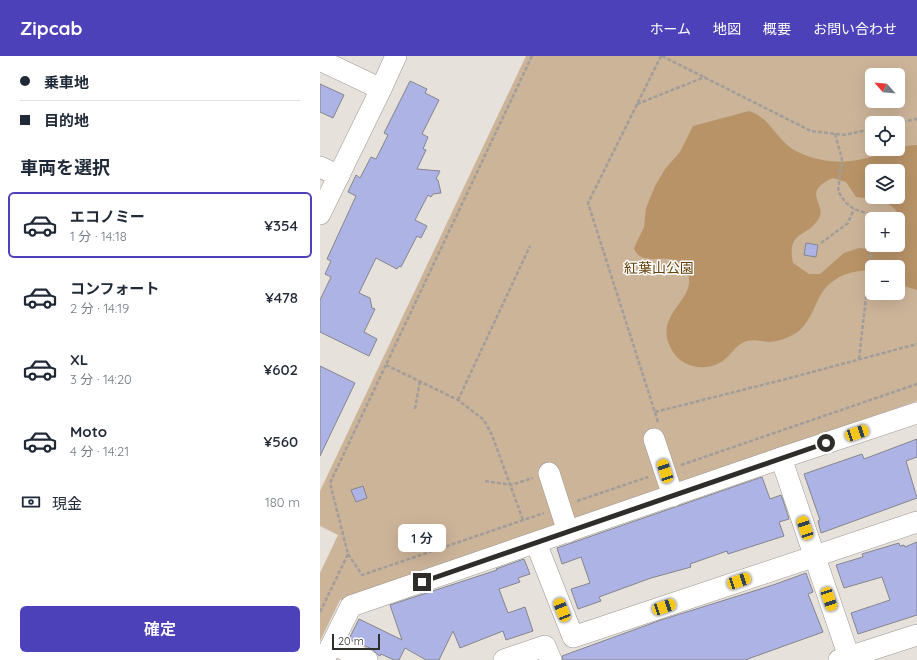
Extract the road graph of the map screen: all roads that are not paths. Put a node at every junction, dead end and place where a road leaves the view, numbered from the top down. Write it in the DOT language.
graph roads {
  1 [pos="396,56"];
  2 [pos="320,60"];
  3 [pos="381,90"];
  4 [pos="320,167"];
  5 [pos="339,176"];
  6 [pos="320,214"];
  7 [pos="917,413"];
  8 [pos="657,432"];
  9 [pos="781,458"];
  10 [pos="549,473"];
  11 [pos="673,496"];
  12 [pos="917,522"];
  13 [pos="568,532"];
  14 [pos="536,543"];
  15 [pos="814,556"];
  16 [pos="917,635"];
  17 [pos="328,652"];
  18 [pos="846,659"];
  19 [pos="367,660"];
  20 [pos="504,660"];
  21 [pos="551,660"];
  1 -- 3 [label="street"];
  2 -- 3 [label="street"];
  3 -- 5 [label="street"];
  4 -- 5 [label="street"];
  5 -- 6 [label="street"];
  7 -- 9 [label="street"];
  8 -- 11 [label="street"];
  9 -- 11 [label="street"];
  9 -- 15 [label="street"];
  10 -- 13 [label="street"];
  11 -- 13 [label="street"];
  12 -- 15 [label="street"];
  13 -- 14 [label="street"];
  14 -- 15 [label="street"];
  14 -- 17 [label="street"];
  15 -- 18 [label="street"];
  16 -- 18 [label="street"];
  17 -- 19 [label="street"];
  20 -- 21 [label="street"];
}
